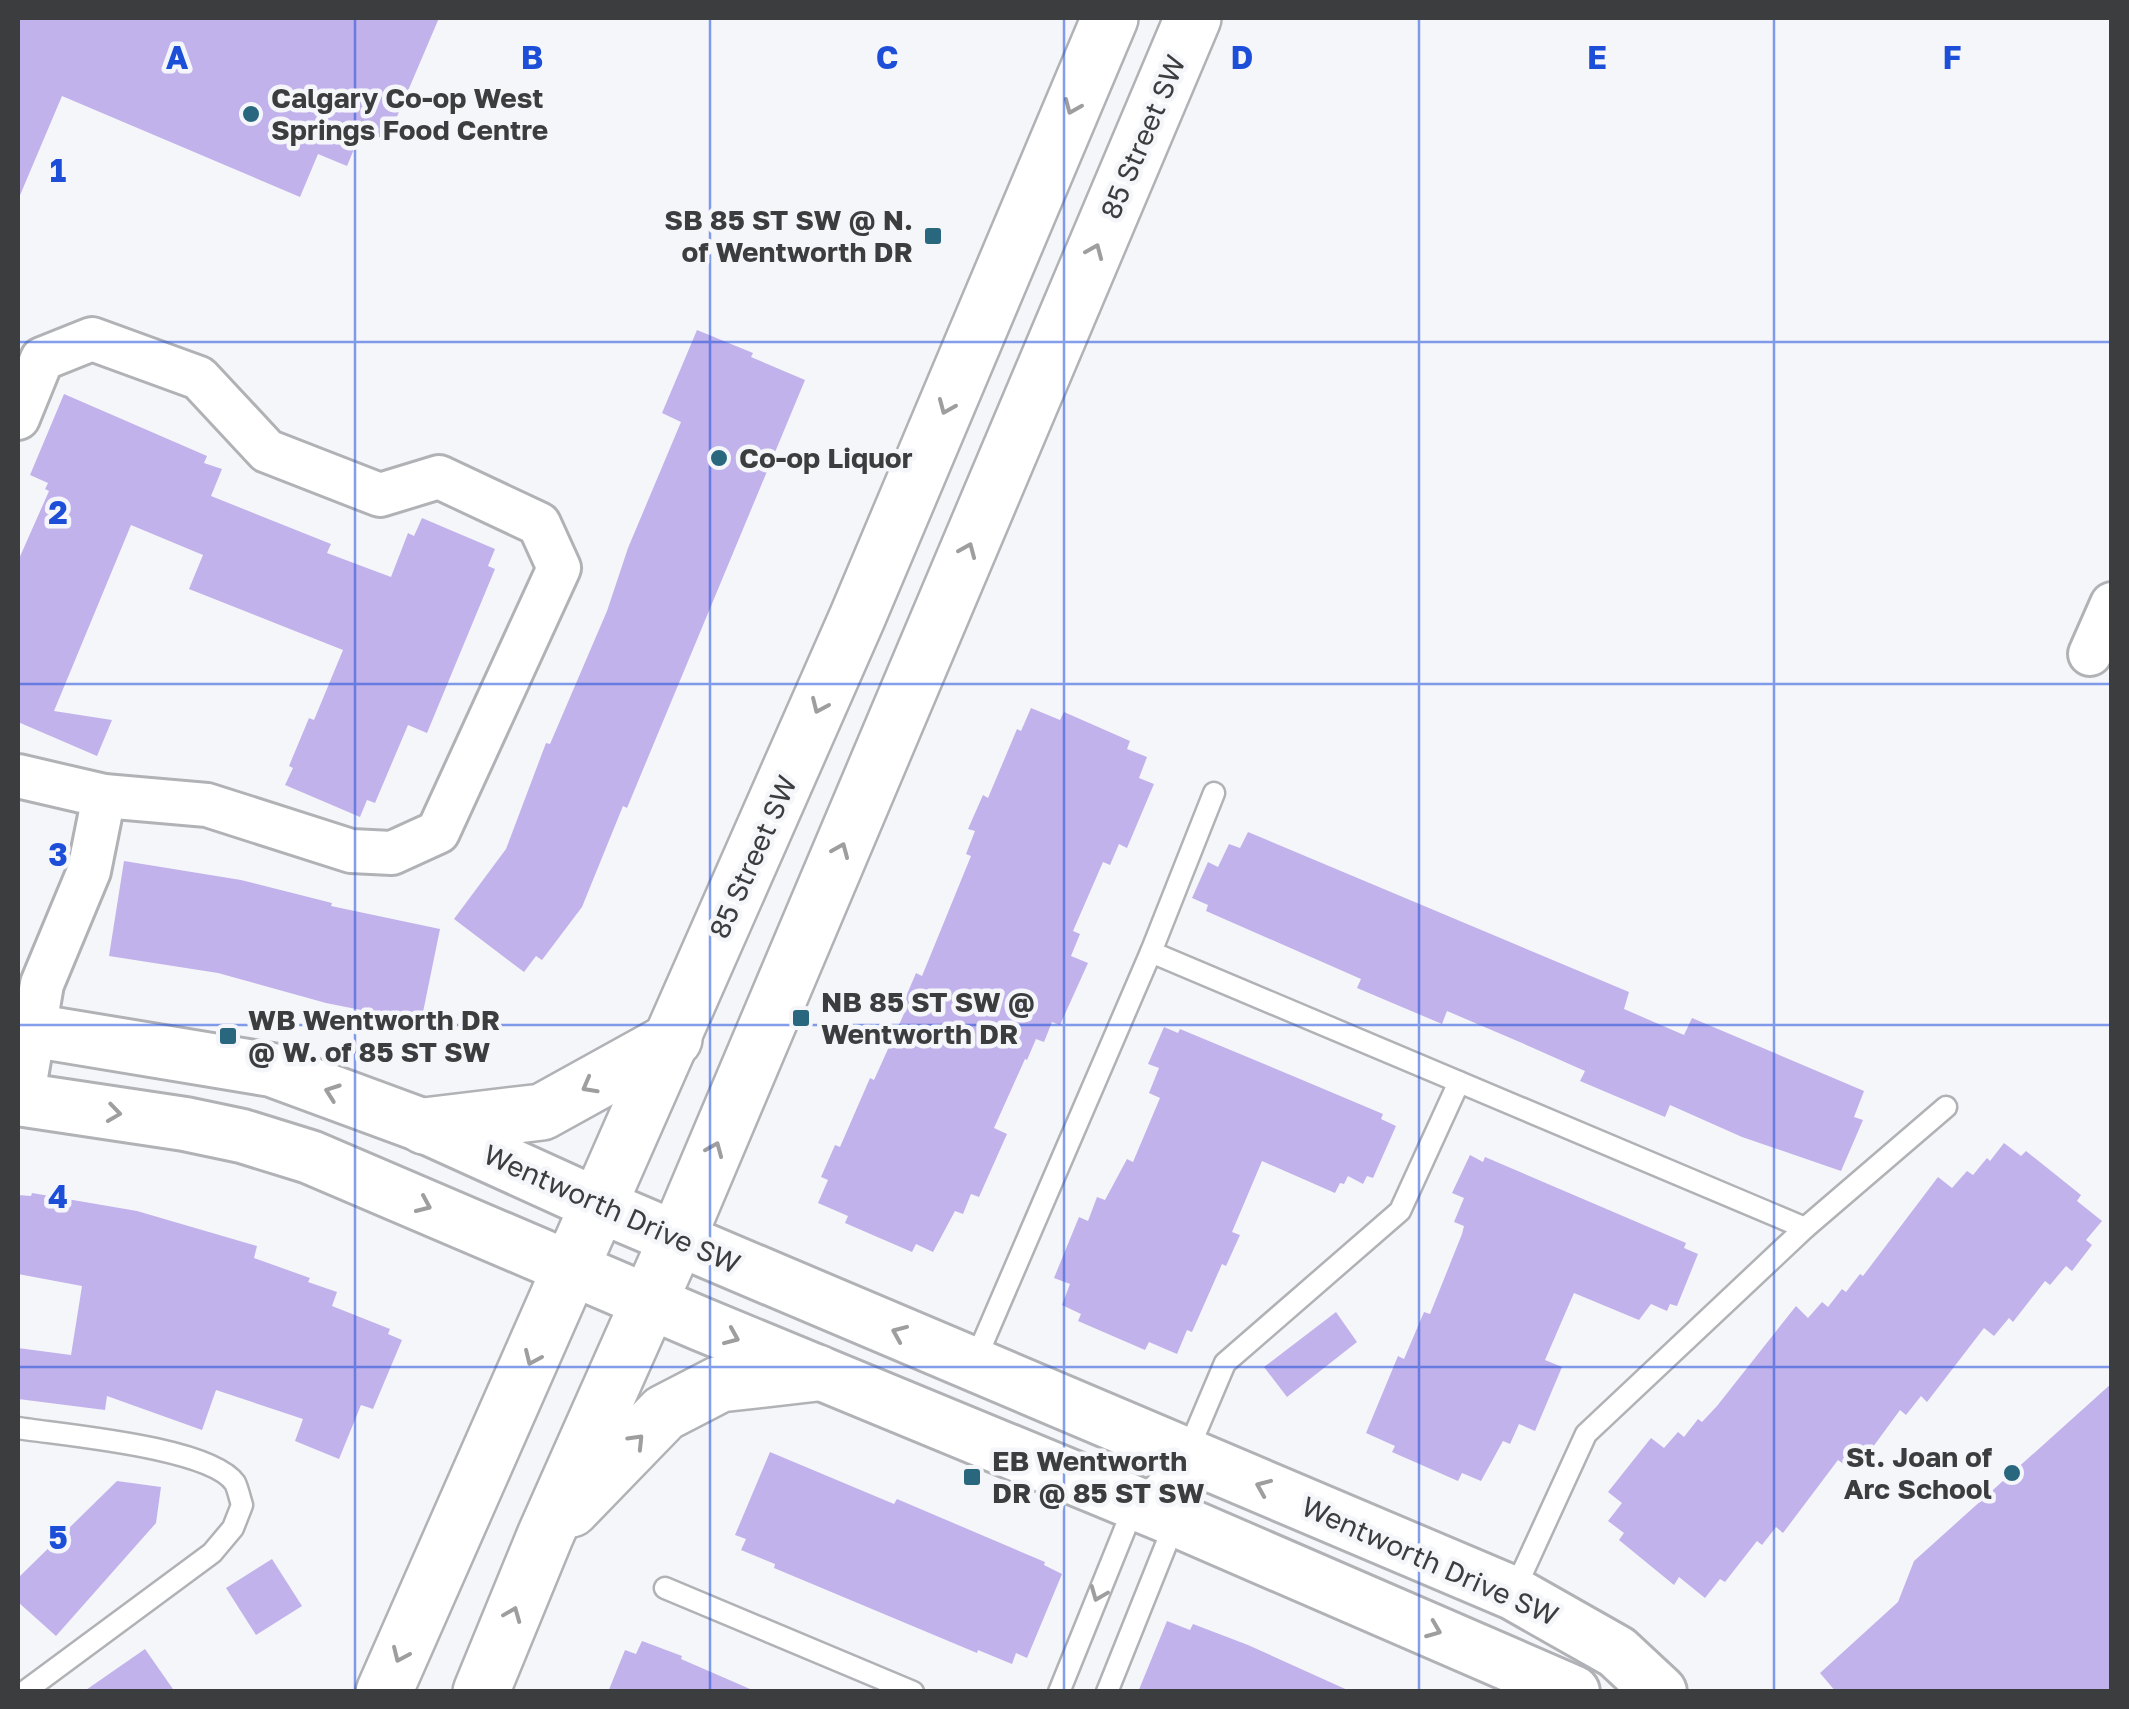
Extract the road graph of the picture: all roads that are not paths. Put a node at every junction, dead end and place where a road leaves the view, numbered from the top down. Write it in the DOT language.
graph roads {
  1 [pos="1110,18"];
  2 [pos="1194,18"];
  3 [pos="18,418"];
  4 [pos="2112,604"];
  5 [pos="2090,654"];
  6 [pos="18,776"];
  7 [pos="1214,793"];
  8 [pos="104,796"];
  9 [pos="1151,952"];
  10 [pos="25,1029"];
  11 [pos="674,1039"];
  12 [pos="1458,1082"];
  13 [pos="20,1099"];
  14 [pos="1946,1107"];
  15 [pos="424,1126"];
  16 [pos="598,1206"];
  17 [pos="1805,1228"];
  18 [pos="676,1239"];
  19 [pos="571,1269"];
  20 [pos="648,1302"];
  21 [pos="973,1364"];
  22 [pos="817,1372"];
  23 [pos="18,1428"];
  24 [pos="1186,1455"];
  25 [pos="1156,1512"];
  26 [pos="545,1536"];
  27 [pos="665,1588"];
  28 [pos="1513,1593"];
  29 [pos="24,1692"];
  30 [pos="384,1692"];
  31 [pos="480,1692"];
  32 [pos="913,1692"];
  33 [pos="1059,1692"];
  34 [pos="1107,1692"];
  35 [pos="1573,1692"];
  36 [pos="1660,1692"];
  1 -- 11 [label="main road, 85 Street SW, one-way"];
  18 -- 2 [label="main road, 85 Street SW, one-way"];
  3 -- 8 [label="street"];
  4 -- 5 [label="street"];
  6 -- 8 [label="street"];
  7 -- 9 [label="lane"];
  8 -- 10 [label="street"];
  9 -- 12 [label="lane"];
  9 -- 21 [label="lane"];
  10 -- 13 [label="street"];
  15 -- 10 [label="street, Wentworth Drive SW, one-way"];
  11 -- 15 [label="main road, one-way"];
  11 -- 16 [label="main road, 85 Street SW"];
  12 -- 17 [label="lane"];
  12 -- 24 [label="lane"];
  13 -- 19 [label="street, one-way"];
  14 -- 17 [label="lane"];
  15 -- 16 [label="street, Wentworth Drive SW"];
  16 -- 18 [label="street, Wentworth Drive SW"];
  16 -- 19 [label="main road, 85 Street SW"];
  17 -- 28 [label="lane"];
  18 -- 20 [label="main road, 85 Street SW"];
  21 -- 18 [label="street, Wentworth Drive SW, one-way"];
  19 -- 20 [label="street"];
  19 -- 30 [label="main road, 85 Street SW, one-way"];
  20 -- 22 [label="street, one-way"];
  20 -- 26 [label="main road, 85 Street SW"];
  21 -- 24 [label="street, Wentworth Drive SW"];
  22 -- 25 [label="street"];
  26 -- 22 [label="main road, one-way"];
  23 -- 29 [label="lane"];
  24 -- 25 [label="lane"];
  24 -- 25 [label="lane"];
  28 -- 24 [label="street, Wentworth Drive SW, one-way"];
  25 -- 33 [label="lane, one-way"];
  25 -- 34 [label="lane"];
  25 -- 35 [label="street, one-way"];
  31 -- 26 [label="main road, 85 Street SW, one-way"];
  27 -- 32 [label="lane"];
  28 -- 36 [label="street, Wentworth Drive SW"];
}
